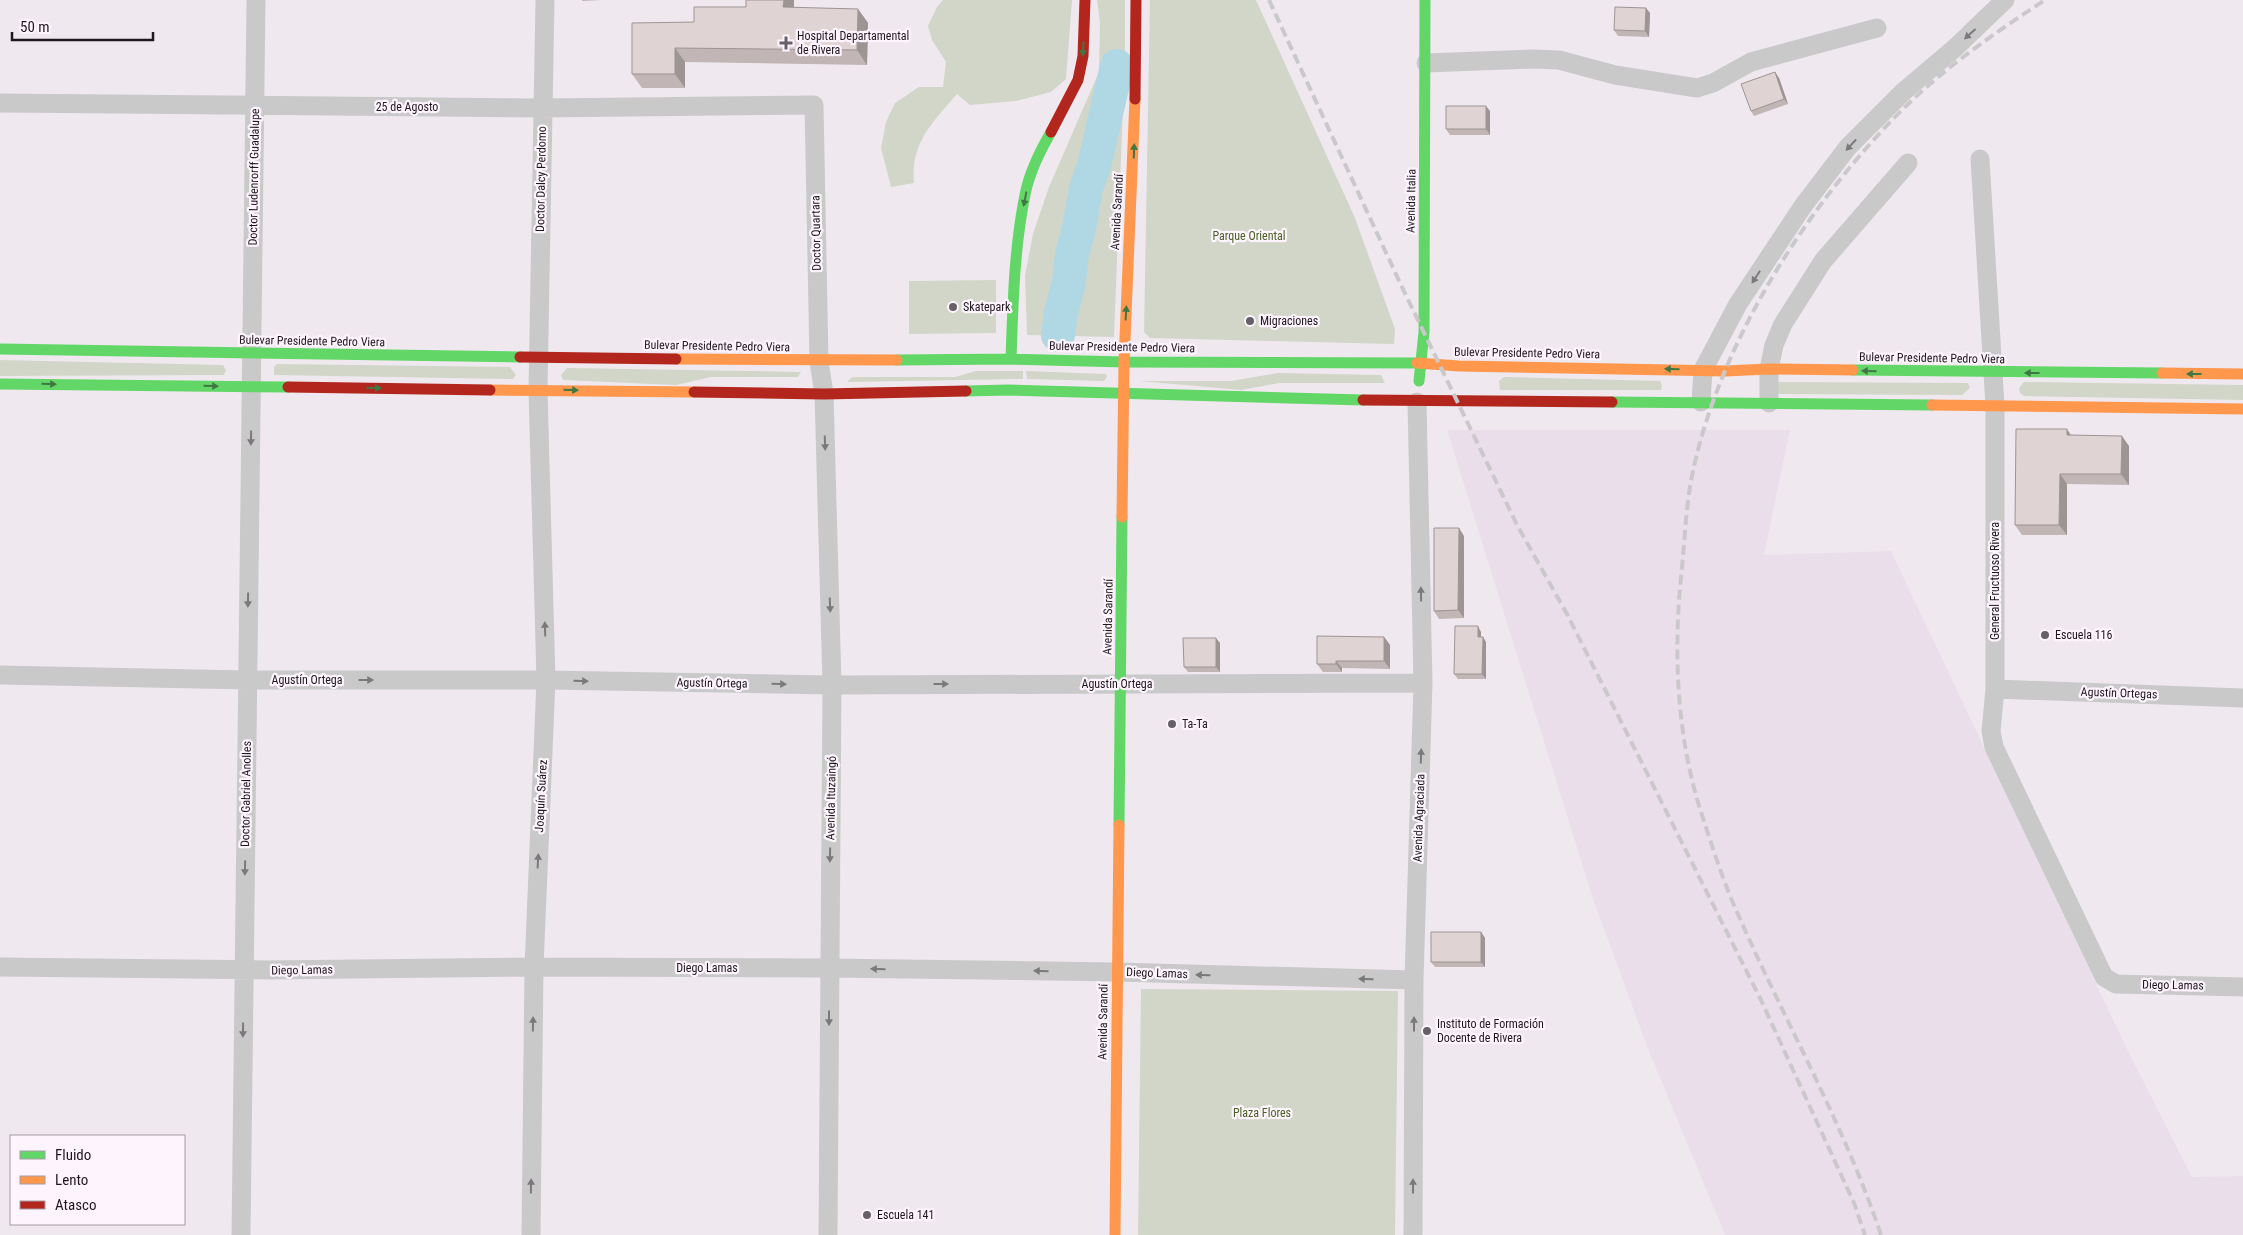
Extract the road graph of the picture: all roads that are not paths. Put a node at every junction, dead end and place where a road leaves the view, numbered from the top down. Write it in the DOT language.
graph roads {
  1 [pos="256,0"];
  2 [pos="545,0"];
  3 [pos="1085,0"];
  4 [pos="1136,0"];
  5 [pos="1425,0"];
  6 [pos="2005,0"];
  7 [pos="1877,28"];
  8 [pos="1426,63"];
  9 [pos="0,103"];
  10 [pos="814,105"];
  11 [pos="255,106"];
  12 [pos="542,108"];
  13 [pos="1980,159"];
  14 [pos="1908,163"];
  15 [pos="0,349"];
  16 [pos="251,354"];
  17 [pos="538,357"];
  18 [pos="1011,359"];
  19 [pos="819,361"];
  20 [pos="1124,362"];
  21 [pos="1421,364"];
  22 [pos="1769,369"];
  23 [pos="1703,370"];
  24 [pos="1994,373"];
  25 [pos="2243,374"];
  26 [pos="0,384"];
  27 [pos="251,386"];
  28 [pos="538,390"];
  29 [pos="824,394"];
  30 [pos="1124,394"];
  31 [pos="1417,402"];
  32 [pos="1701,402"];
  33 [pos="1769,403"];
  34 [pos="1995,406"];
  35 [pos="2243,409"];
  36 [pos="0,675"];
  37 [pos="247,680"];
  38 [pos="546,680"];
  39 [pos="1423,683"];
  40 [pos="1121,684"];
  41 [pos="832,685"];
  42 [pos="1995,689"];
  43 [pos="2243,698"];
  44 [pos="0,967"];
  45 [pos="534,967"];
  46 [pos="829,968"];
  47 [pos="244,970"];
  48 [pos="1118,972"];
  49 [pos="2104,977"];
  50 [pos="1414,980"];
  51 [pos="2243,987"];
  52 [pos="241,1235"];
  53 [pos="531,1235"];
  54 [pos="828,1235"];
  55 [pos="1115,1235"];
  56 [pos="1413,1235"];
  1 -- 11 [label="street, Doctor Ludenrorff Guadalupe"];
  2 -- 12 [label="street, Doctor Dalcy Perdomo"];
  3 -- 18 [label="street, one-way"];
  20 -- 4 [label="street, Avenida Sarandí, one-way"];
  5 -- 8 [label="street, Avenida Italia"];
  6 -- 23 [label="street, one-way"];
  7 -- 8 [label="street"];
  8 -- 21 [label="street, Avenida Italia"];
  9 -- 11 [label="street, 25 de Agosto"];
  10 -- 12 [label="street, 25 de Agosto"];
  10 -- 19 [label="street, Doctor Quartara"];
  11 -- 12 [label="street, 25 de Agosto"];
  11 -- 16 [label="street, Doctor Ludenrorff Guadalupe"];
  12 -- 17 [label="street, Doctor Dalcy Perdomo"];
  13 -- 24 [label="street, General Fructuoso Rivera"];
  14 -- 22 [label="street"];
  15 -- 16 [label="street, Bulevar Presidente Pedro Viera"];
  16 -- 17 [label="street, Bulevar Presidente Pedro Viera"];
  16 -- 27 [label="street, Doctor Gabriel Anolles"];
  17 -- 19 [label="street, Bulevar Presidente Pedro Viera"];
  17 -- 28 [label="street, Joaquín Suárez"];
  18 -- 19 [label="street, Bulevar Presidente Pedro Viera"];
  18 -- 20 [label="street, Bulevar Presidente Pedro Viera"];
  19 -- 29 [label="street, Avenida Ituzaingó"];
  20 -- 21 [label="street, Bulevar Presidente Pedro Viera"];
  20 -- 30 [label="street, Avenida Sarandí"];
  23 -- 21 [label="street, Bulevar Presidente Pedro Viera, one-way"];
  21 -- 31 [label="street, Avenida Italia"];
  22 -- 23 [label="street, Bulevar Presidente Pedro Viera"];
  24 -- 22 [label="street, Bulevar Presidente Pedro Viera, one-way"];
  22 -- 33 [label="street"];
  23 -- 32 [label="street"];
  25 -- 24 [label="street, Bulevar Presidente Pedro Viera, one-way"];
  24 -- 34 [label="street, General Fructuoso Rivera"];
  26 -- 27 [label="street, one-way"];
  27 -- 28 [label="street, one-way"];
  27 -- 37 [label="street, Doctor Gabriel Anolles, one-way"];
  28 -- 29 [label="street, one-way"];
  38 -- 28 [label="street, Joaquín Suárez, one-way"];
  29 -- 30 [label="street"];
  29 -- 41 [label="street, Avenida Ituzaingó, one-way"];
  30 -- 31 [label="street"];
  30 -- 40 [label="street, Avenida Sarandí"];
  31 -- 32 [label="street"];
  39 -- 31 [label="street, Avenida Agraciada, one-way"];
  32 -- 33 [label="street"];
  33 -- 34 [label="street"];
  34 -- 35 [label="street"];
  34 -- 42 [label="street, General Fructuoso Rivera"];
  36 -- 37 [label="street, Agustín Ortega"];
  37 -- 38 [label="street, Agustín Ortega, one-way"];
  37 -- 47 [label="street, Doctor Gabriel Anolles, one-way"];
  38 -- 41 [label="street, Agustín Ortega, one-way"];
  45 -- 38 [label="street, Joaquín Suárez, one-way"];
  39 -- 40 [label="street, Agustín Ortega"];
  50 -- 39 [label="street, Avenida Agraciada, one-way"];
  41 -- 40 [label="street, Agustín Ortega, one-way"];
  40 -- 48 [label="street, Avenida Sarandí"];
  41 -- 46 [label="street, Avenida Ituzaingó, one-way"];
  42 -- 43 [label="street, Agustín Ortegas"];
  42 -- 49 [label="street, General Fructuoso Rivera"];
  44 -- 47 [label="street, Diego Lamas"];
  45 -- 46 [label="street, Diego Lamas"];
  45 -- 47 [label="street, Diego Lamas"];
  53 -- 45 [label="street, Joaquín Suárez, one-way"];
  48 -- 46 [label="street, Diego Lamas, one-way"];
  46 -- 54 [label="street, Avenida Ituzaingó, one-way"];
  47 -- 52 [label="street, Doctor Gabriel Anolles, one-way"];
  50 -- 48 [label="street, Diego Lamas, one-way"];
  48 -- 55 [label="street, Avenida Sarandí"];
  49 -- 51 [label="street, Diego Lamas"];
  56 -- 50 [label="street, Avenida Agraciada, one-way"];
}
